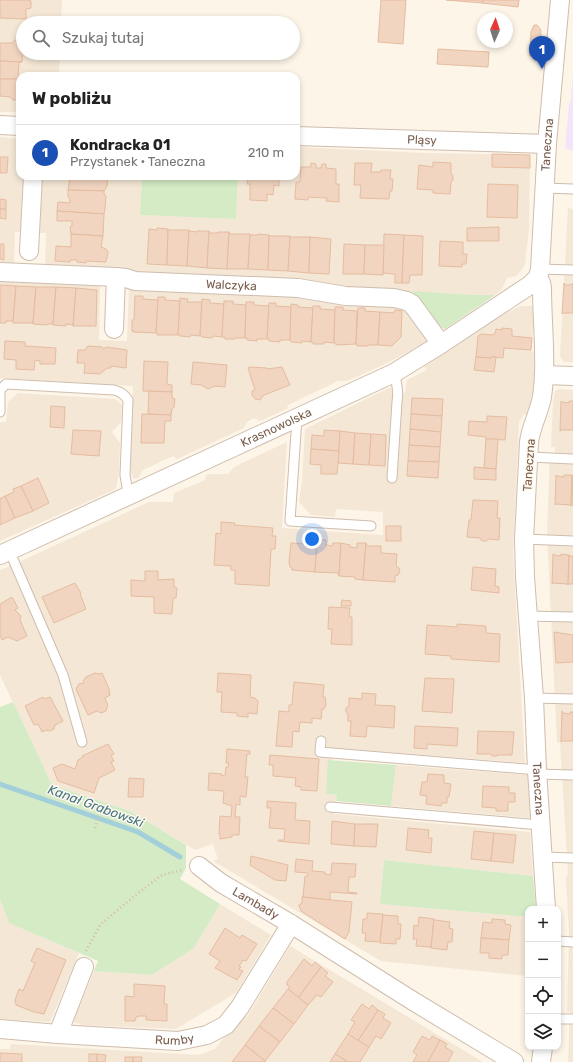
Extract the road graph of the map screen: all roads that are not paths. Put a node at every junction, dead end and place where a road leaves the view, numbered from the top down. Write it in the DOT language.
graph roads {
  1 [pos="560,0"];
  2 [pos="0,125"];
  3 [pos="16,126"];
  4 [pos="300,136"];
  5 [pos="547,144"];
  6 [pos="33,180"];
  7 [pos="545,188"];
  8 [pos="573,189"];
  9 [pos="29,251"];
  10 [pos="573,270"];
  11 [pos="0,272"];
  12 [pos="539,273"];
  13 [pos="116,277"];
  14 [pos="114,329"];
  15 [pos="441,344"];
  16 [pos="394,373"];
  17 [pos="544,375"];
  18 [pos="573,376"];
  19 [pos="0,412"];
  20 [pos="297,418"];
  21 [pos="528,457"];
  22 [pos="573,459"];
  23 [pos="392,478"];
  24 [pos="130,495"];
  25 [pos="371,526"];
  26 [pos="524,539"];
  27 [pos="573,541"];
  28 [pos="5,553"];
  29 [pos="527,616"];
  30 [pos="573,617"];
  31 [pos="534,698"];
  32 [pos="573,699"];
  33 [pos="321,741"];
  34 [pos="82,742"];
  35 [pos="537,772"];
  36 [pos="573,775"];
  37 [pos="330,807"];
  38 [pos="541,825"];
  39 [pos="543,857"];
  40 [pos="573,858"];
  41 [pos="199,866"];
  42 [pos="546,906"];
  43 [pos="291,924"];
  44 [pos="561,941"];
  45 [pos="573,942"];
  46 [pos="84,967"];
  47 [pos="561,1018"];
  48 [pos="573,1019"];
  49 [pos="0,1029"];
  50 [pos="58,1034"];
  51 [pos="543,1050"];
  52 [pos="514,1062"];
  53 [pos="541,1062"];
  1 -- 5 [label="street, Taneczna"];
  2 -- 3 [label="street"];
  4 -- 5 [label="street, Pląsy"];
  5 -- 7 [label="street, Taneczna"];
  6 -- 9 [label="street"];
  7 -- 8 [label="lane"];
  7 -- 12 [label="street, Taneczna"];
  10 -- 12 [label="lane"];
  11 -- 13 [label="street, Walczyka"];
  12 -- 15 [label="street, Krasnowolska"];
  12 -- 17 [label="street, Taneczna"];
  13 -- 14 [label="street"];
  13 -- 15 [label="street, Walczyka"];
  15 -- 16 [label="street, Krasnowolska"];
  16 -- 20 [label="street, Krasnowolska"];
  16 -- 23 [label="lane"];
  17 -- 18 [label="street"];
  17 -- 21 [label="street, Taneczna"];
  19 -- 24 [label="lane"];
  20 -- 24 [label="street, Krasnowolska"];
  20 -- 25 [label="lane"];
  21 -- 22 [label="lane"];
  21 -- 26 [label="street, Taneczna"];
  24 -- 28 [label="street, Krasnowolska"];
  26 -- 27 [label="lane"];
  26 -- 29 [label="street, Taneczna"];
  28 -- 34 [label="lane"];
  29 -- 30 [label="lane"];
  29 -- 31 [label="street, Taneczna"];
  31 -- 32 [label="lane"];
  31 -- 35 [label="street, Taneczna"];
  33 -- 35 [label="lane"];
  35 -- 36 [label="lane"];
  35 -- 38 [label="street, Taneczna"];
  37 -- 38 [label="lane"];
  38 -- 39 [label="street, Taneczna"];
  39 -- 40 [label="lane"];
  39 -- 42 [label="street, Taneczna"];
  41 -- 43 [label="street, Lambady"];
  43 -- 50 [label="street, Rumby"];
  43 -- 52 [label="street, Lambady"];
  44 -- 45 [label="lane"];
  46 -- 50 [label="street"];
  47 -- 48 [label="lane"];
  49 -- 50 [label="street, Rumby"];
  51 -- 53 [label="street"];
}
